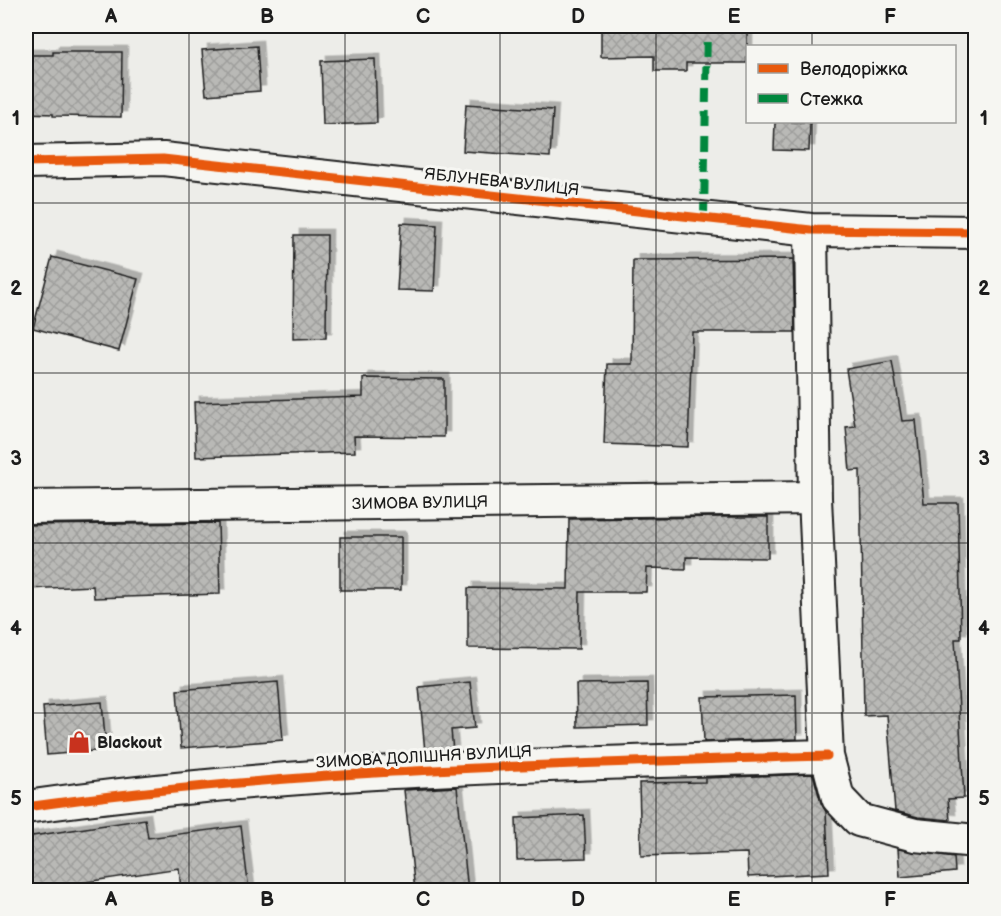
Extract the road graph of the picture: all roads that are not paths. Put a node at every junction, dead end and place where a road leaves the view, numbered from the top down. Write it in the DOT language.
graph roads {
  1 [pos="26,162"];
  2 [pos="811,230"];
  3 [pos="975,232"];
  4 [pos="815,498"];
  5 [pos="26,507"];
  6 [pos="827,756"];
  7 [pos="26,807"];
  8 [pos="975,841"];
  1 -- 2 [label="street, ЯБЛУНЕВА ВУЛИЦЯ"];
  2 -- 3 [label="street, ЯБЛУНЕВА ВУЛИЦЯ"];
  2 -- 4 [label="street"];
  4 -- 5 [label="street, ЗИМОВА ВУЛИЦЯ"];
  4 -- 6 [label="street"];
  6 -- 7 [label="street, ЗИМОВА ДОЛІШНЯ ВУЛИЦЯ"];
  6 -- 8 [label="street"];
}
